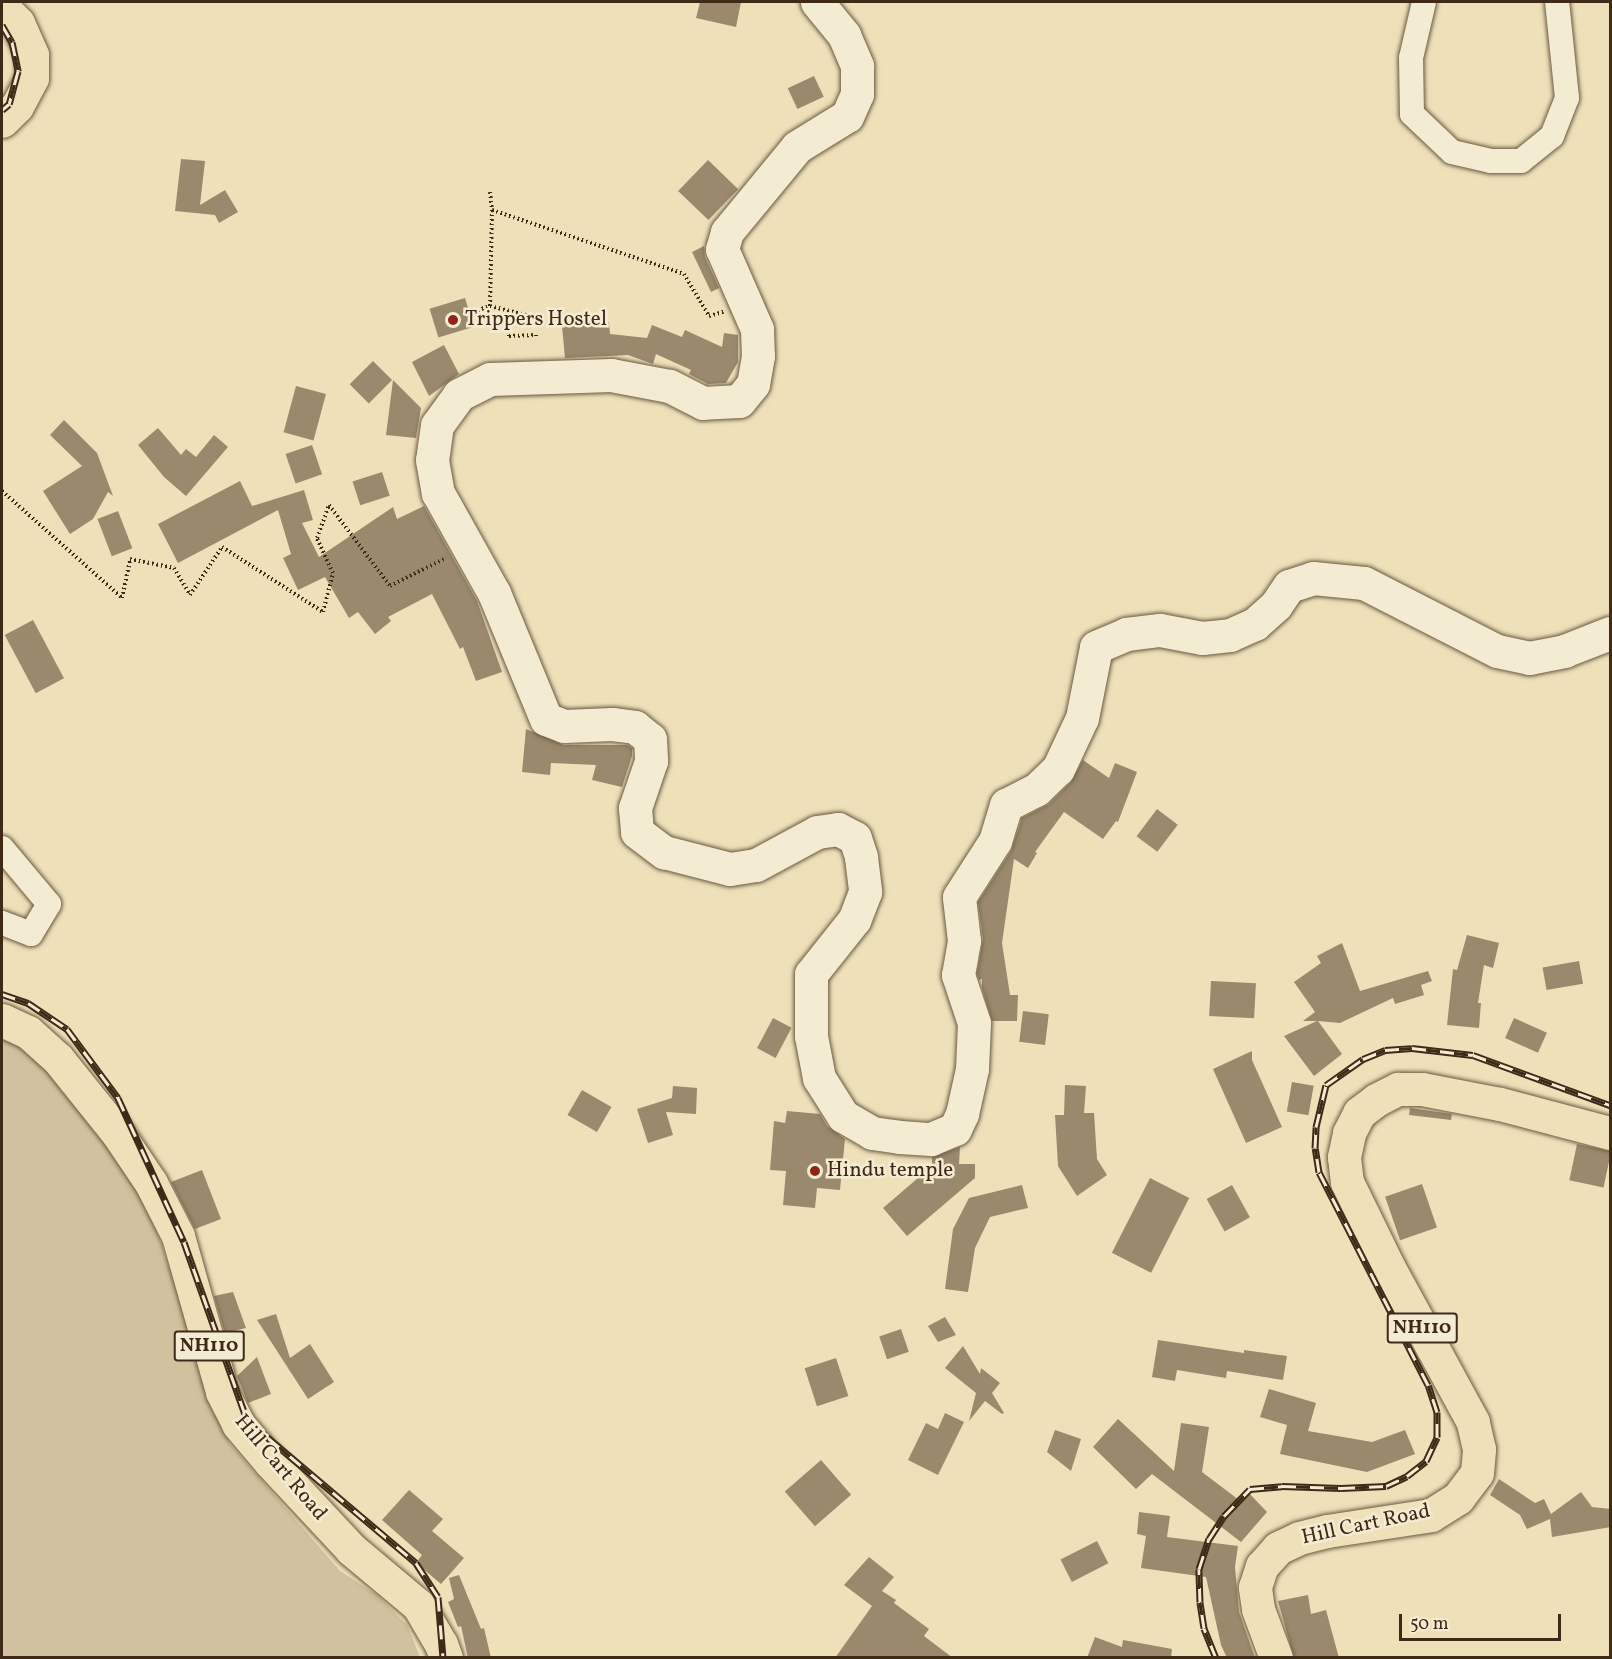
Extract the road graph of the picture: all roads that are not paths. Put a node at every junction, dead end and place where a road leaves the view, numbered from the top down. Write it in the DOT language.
graph roads {
  1 [pos="817,2"];
  2 [pos="1424,2"];
  3 [pos="1557,2"];
  4 [pos="2,7"];
  5 [pos="2,121"];
  6 [pos="1611,633"];
  7 [pos="2,848"];
  8 [pos="2,923"];
  9 [pos="2,1020"];
  10 [pos="1611,1133"];
  11 [pos="446,1658"];
  12 [pos="1276,1658"];
  1 -- 6 [label="main road"];
  2 -- 3 [label="street"];
  4 -- 5 [label="highway"];
  7 -- 8 [label="street"];
  9 -- 11 [label="highway, Hill Cart Road / NH110"];
  10 -- 12 [label="highway, Hill Cart Road / NH110"];
}
